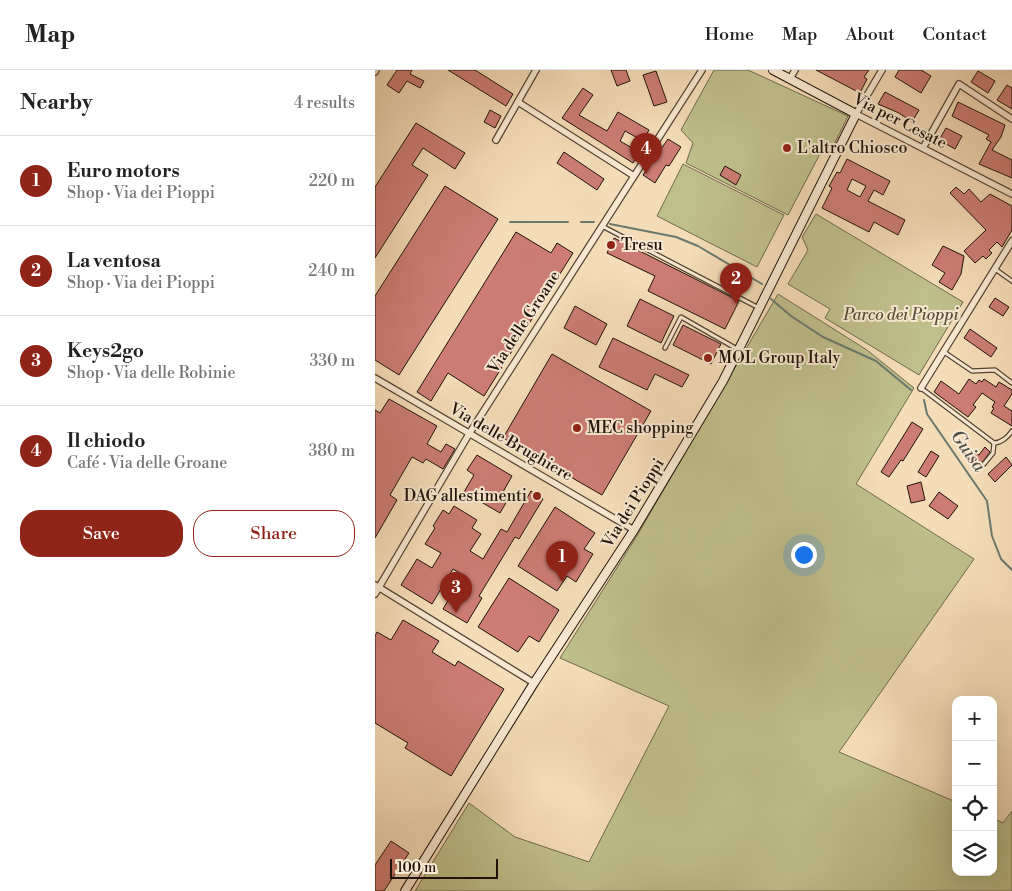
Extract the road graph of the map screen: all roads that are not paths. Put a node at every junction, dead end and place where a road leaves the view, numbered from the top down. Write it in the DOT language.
graph roads {
  1 [pos="536,70"];
  2 [pos="702,70"];
  3 [pos="774,70"];
  4 [pos="795,70"];
  5 [pos="882,70"];
  6 [pos="790,79"];
  7 [pos="518,102"];
  8 [pos="856,114"];
  9 [pos="1012,118"];
  10 [pos="496,140"];
  11 [pos="923,148"];
  12 [pos="634,176"];
  13 [pos="1012,194"];
  14 [pos="602,226"];
  15 [pos="1012,241"];
  16 [pos="995,269"];
  17 [pos="1012,281"];
  18 [pos="760,308"];
  19 [pos="665,348"];
  20 [pos="740,350"];
  21 [pos="944,352"];
  22 [pos="375,378"];
  23 [pos="1012,382"];
  24 [pos="921,388"];
  25 [pos="1012,431"];
  26 [pos="469,434"];
  27 [pos="994,443"];
  28 [pos="984,464"];
  29 [pos="634,530"];
  30 [pos="377,586"];
  31 [pos="375,594"];
  32 [pos="534,683"];
  33 [pos="405,891"];
  1 -- 7 [label="street"];
  2 -- 12 [label="street, Via delle Groane"];
  3 -- 6 [label="street, Via per Cesate"];
  4 -- 6 [label="street"];
  5 -- 8 [label="street"];
  6 -- 8 [label="street, Via per Cesate"];
  7 -- 10 [label="street"];
  7 -- 12 [label="street"];
  8 -- 11 [label="street, Via per Cesate"];
  8 -- 18 [label="street, Via dei Pioppi"];
  9 -- 11 [label="street"];
  11 -- 13 [label="street, Via per Cesate"];
  12 -- 14 [label="street, Via delle Groane"];
  14 -- 18 [label="lane"];
  14 -- 26 [label="street, Via delle Groane"];
  15 -- 16 [label="street"];
  16 -- 17 [label="lane"];
  16 -- 21 [label="street"];
  18 -- 20 [label="street, Via dei Pioppi"];
  19 -- 20 [label="lane"];
  20 -- 29 [label="street, Via dei Pioppi"];
  21 -- 23 [label="lane"];
  21 -- 24 [label="street"];
  22 -- 26 [label="street, Via delle Brughiere"];
  24 -- 27 [label="lane"];
  25 -- 27 [label="lane"];
  26 -- 29 [label="street, Via delle Brughiere"];
  26 -- 30 [label="street, Via delle Groane"];
  27 -- 28 [label="lane"];
  29 -- 32 [label="street, Via dei Pioppi"];
  30 -- 31 [label="street, Via delle Groane"];
  30 -- 32 [label="street"];
  32 -- 33 [label="street, Via dei Pioppi"];
}
